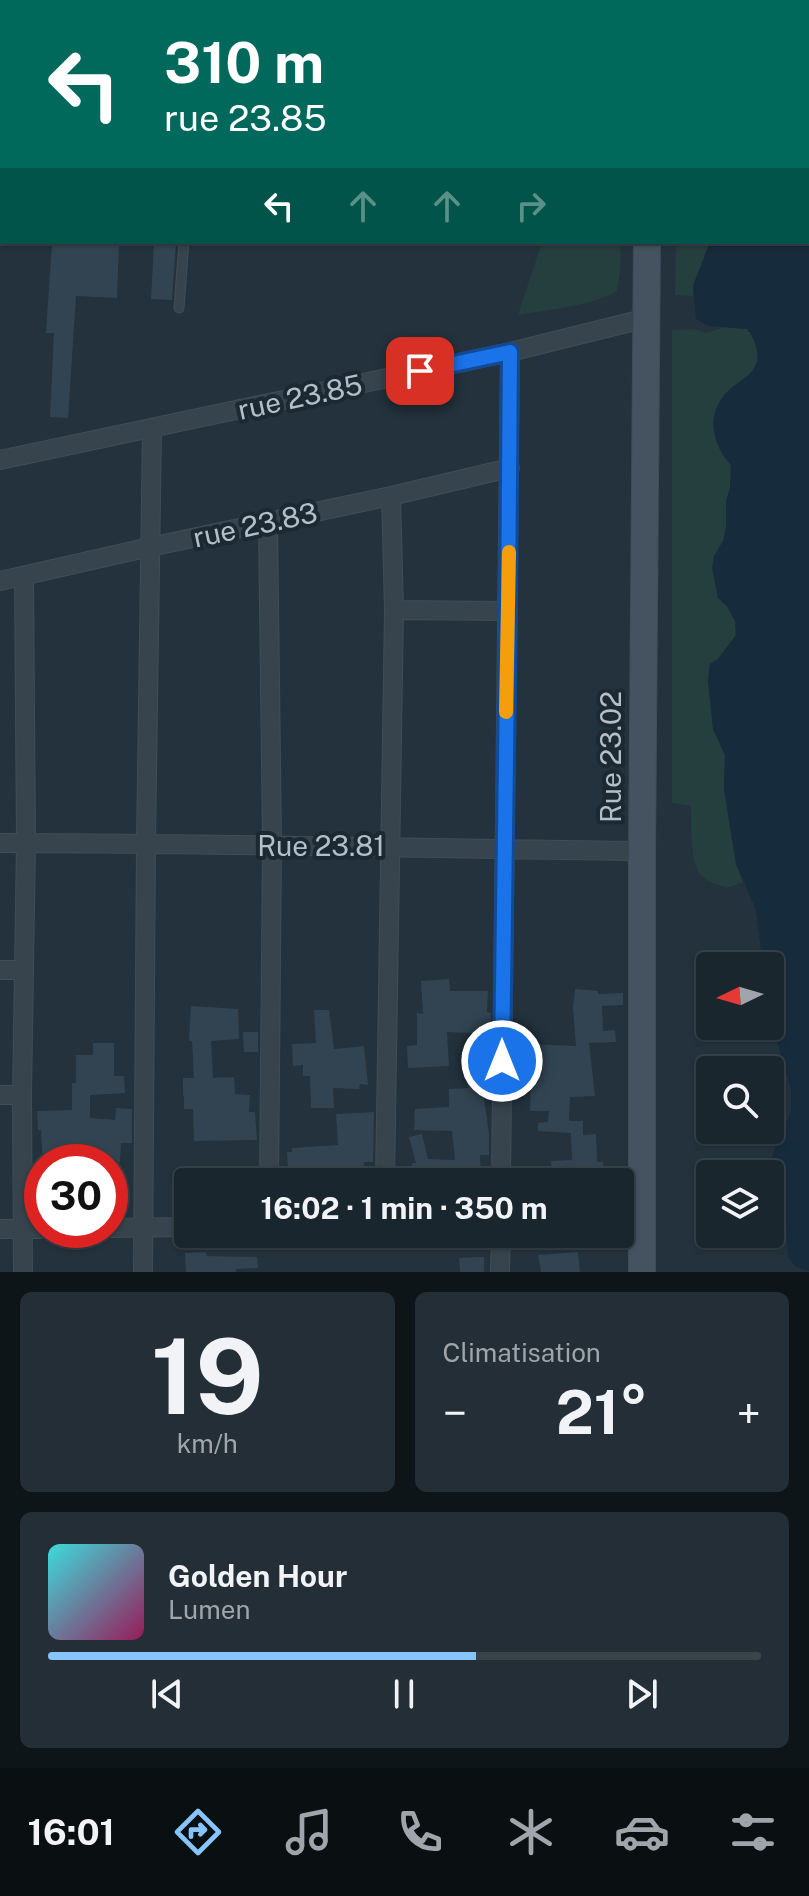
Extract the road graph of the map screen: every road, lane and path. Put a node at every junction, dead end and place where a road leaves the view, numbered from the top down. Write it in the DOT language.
graph roads {
  1 [pos="184,244"];
  2 [pos="647,244"];
  3 [pos="179,308"];
  4 [pos="647,318"];
  5 [pos="510,352"];
  6 [pos="152,428"];
  7 [pos="0,460"];
  8 [pos="510,468"];
  9 [pos="391,496"];
  10 [pos="268,522"];
  11 [pos="150,547"];
  12 [pos="24,576"];
  13 [pos="0,581"];
  14 [pos="394,610"];
  15 [pos="508,611"];
  16 [pos="0,843"];
  17 [pos="26,843"];
  18 [pos="146,844"];
  19 [pos="272,845"];
  20 [pos="390,846"];
  21 [pos="504,850"];
  22 [pos="642,851"];
  23 [pos="0,970"];
  24 [pos="23,970"];
  25 [pos="0,1095"];
  26 [pos="22,1095"];
  27 [pos="26,1144"];
  28 [pos="269,1168"];
  29 [pos="385,1168"];
  30 [pos="501,1168"];
  31 [pos="633,1168"];
  32 [pos="128,1227"];
  33 [pos="143,1227"];
  34 [pos="174,1227"];
  35 [pos="0,1229"];
  36 [pos="24,1229"];
  37 [pos="634,1243"];
  38 [pos="29,1248"];
  39 [pos="501,1248"];
  40 [pos="23,1272"];
  41 [pos="143,1272"];
  42 [pos="500,1272"];
  43 [pos="642,1272"];
  1 -- 3 [label="lane"];
  2 -- 4 [label="street, Rue 23.02"];
  4 -- 5 [label="street, rue 23.85"];
  4 -- 22 [label="street, Rue 23.02"];
  5 -- 6 [label="street, rue 23.85"];
  5 -- 8 [label="street"];
  6 -- 7 [label="street, rue 23.85"];
  6 -- 11 [label="street"];
  8 -- 9 [label="street, rue 23.83"];
  8 -- 15 [label="street"];
  9 -- 10 [label="street, rue 23.83"];
  9 -- 14 [label="street"];
  10 -- 11 [label="street, rue 23.83"];
  10 -- 19 [label="street"];
  11 -- 12 [label="street, rue 23.83"];
  11 -- 18 [label="street"];
  12 -- 13 [label="street, rue 23.83"];
  12 -- 17 [label="street"];
  14 -- 15 [label="street"];
  14 -- 20 [label="street"];
  15 -- 21 [label="street"];
  16 -- 17 [label="street, Rue 23.81"];
  17 -- 18 [label="street, Rue 23.81"];
  17 -- 24 [label="street"];
  18 -- 19 [label="street, Rue 23.81"];
  18 -- 33 [label="street"];
  19 -- 20 [label="street, Rue 23.81"];
  19 -- 28 [label="street"];
  20 -- 21 [label="street, Rue 23.81"];
  20 -- 29 [label="street"];
  21 -- 22 [label="street, Rue 23.81"];
  21 -- 30 [label="street"];
  22 -- 31 [label="street, Rue 23.02"];
  23 -- 24 [label="street"];
  24 -- 26 [label="street"];
  25 -- 26 [label="street"];
  26 -- 27 [label="street"];
  32 -- 33 [label="street"];
  33 -- 34 [label="street"];
  33 -- 41 [label="street"];
  35 -- 36 [label="street"];
  37 -- 43 [label="street, Rue 23.02"];
  38 -- 40 [label="street"];
  39 -- 42 [label="street"];
}
